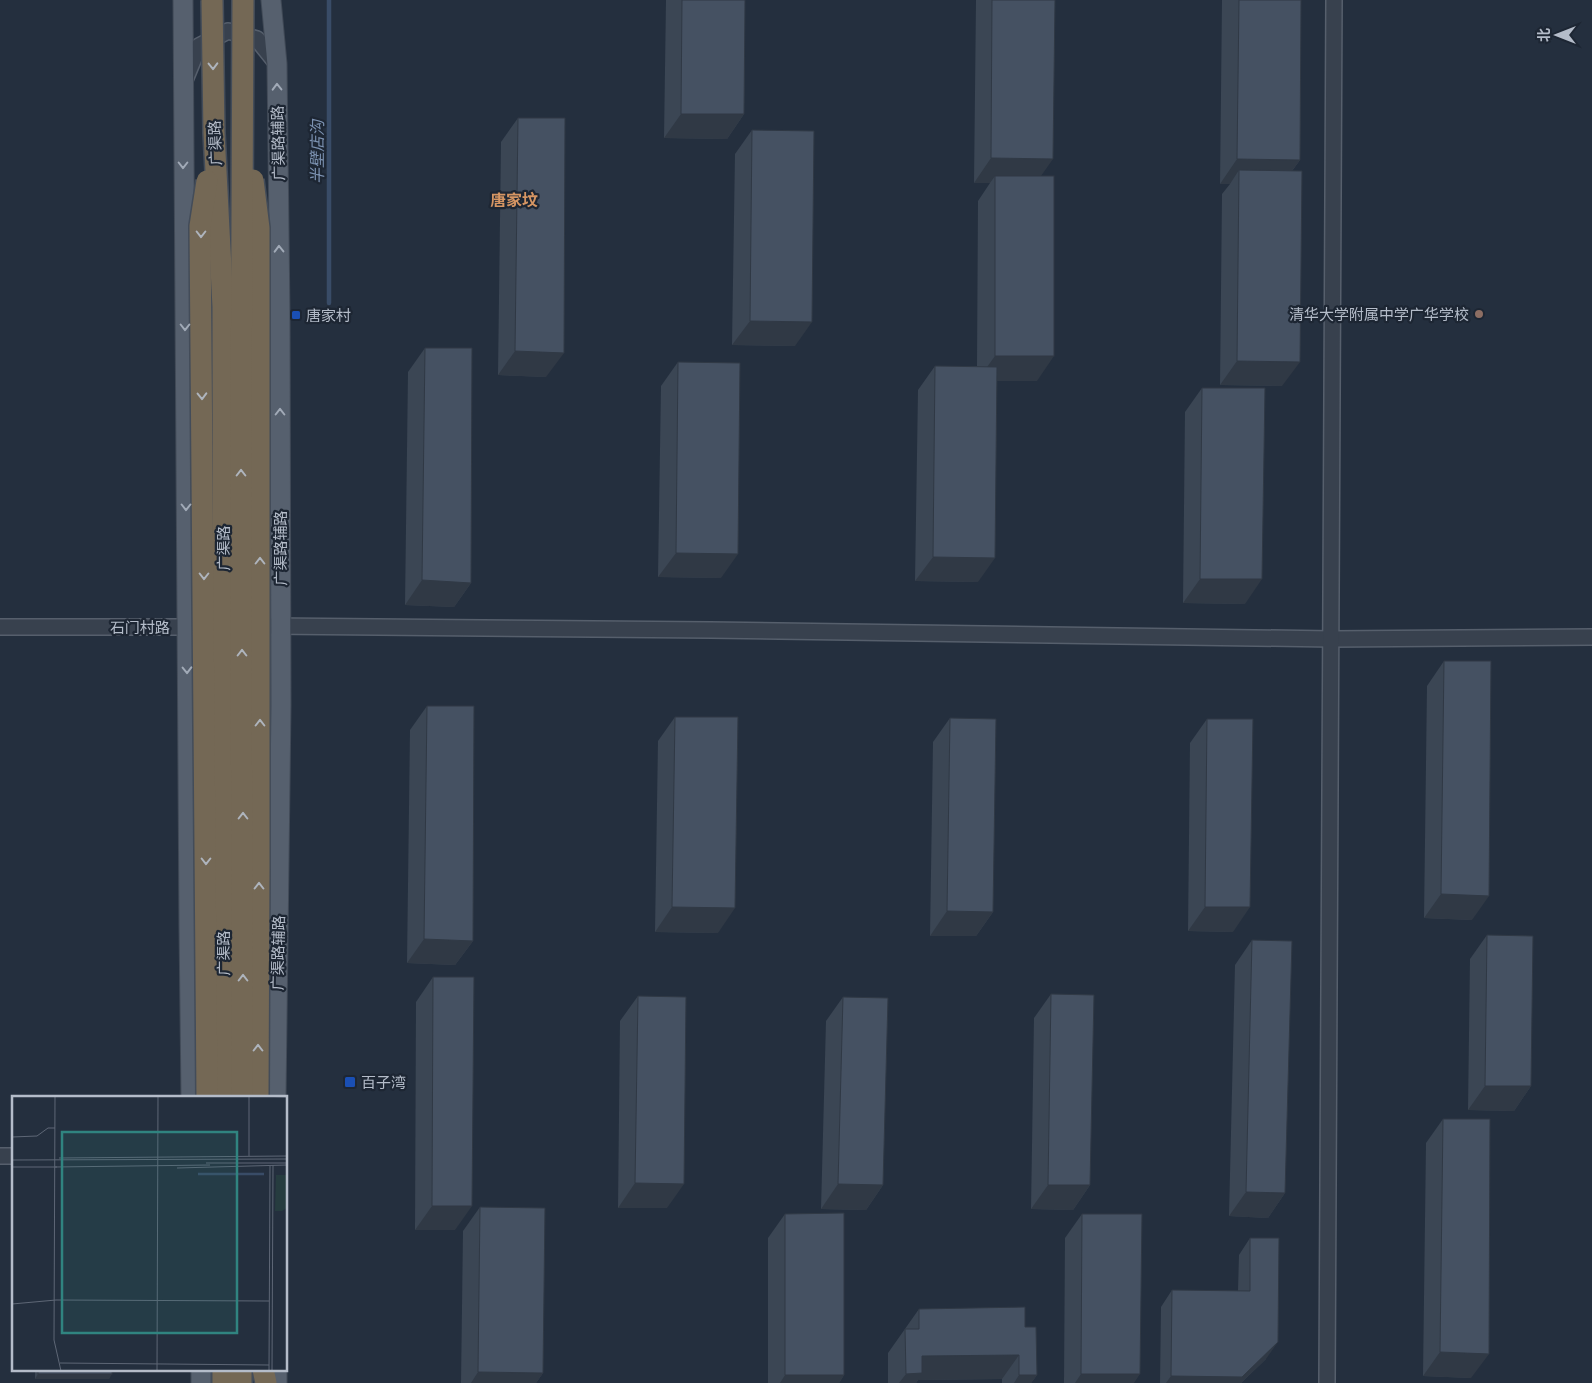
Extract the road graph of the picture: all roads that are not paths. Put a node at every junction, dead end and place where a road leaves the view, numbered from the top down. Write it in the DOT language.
graph roads {
  1 [pos="183,0"];
  2 [pos="212,0"];
  3 [pos="243,0"];
  4 [pos="271,0"];
  5 [pos="1334,0"];
  6 [pos="277,64"];
  7 [pos="183,84"];
  8 [pos="242,106"];
  9 [pos="214,133"];
  10 [pos="279,478"];
  11 [pos="186,479"];
  12 [pos="280,626"];
  13 [pos="0,627"];
  14 [pos="187,627"];
  15 [pos="1592,637"];
  16 [pos="1332,639"];
  17 [pos="188,776"];
  18 [pos="280,781"];
  19 [pos="191,1096"];
  20 [pos="207,1096"];
  21 [pos="224,1096"];
  22 [pos="242,1096"];
  23 [pos="258,1096"];
  24 [pos="276,1096"];
  25 [pos="201,1370"];
  26 [pos="223,1370"];
  27 [pos="241,1370"];
  28 [pos="263,1370"];
  29 [pos="277,1370"];
  30 [pos="201,1383"];
  31 [pos="223,1383"];
  32 [pos="240,1383"];
  33 [pos="266,1383"];
  34 [pos="277,1383"];
  35 [pos="1327,1383"];
  1 -- 7 [label="main road, 广渠路"];
  2 -- 9 [label="highway, 广渠路, one-way, bridge"];
  3 -- 8 [label="highway, 广渠路, bridge"];
  4 -- 6 [label="main road, 广渠路辅路"];
  5 -- 16 [label="street"];
  6 -- 7 [label="street"];
  10 -- 6 [label="main road, 广渠路辅路, one-way"];
  7 -- 11 [label="main road, 广渠路, one-way"];
  22 -- 8 [label="highway, 广渠路, one-way, bridge"];
  23 -- 8 [label="highway, one-way, bridge"];
  9 -- 20 [label="highway, one-way, bridge"];
  9 -- 21 [label="highway, 广渠路, bridge"];
  10 -- 11 [label="street"];
  10 -- 12 [label="main road, 广渠路辅路"];
  11 -- 14 [label="main road, 广渠路, one-way"];
  12 -- 14 [label="street, 石门村路"];
  12 -- 16 [label="street, 石门村路"];
  12 -- 18 [label="main road, 广渠路辅路"];
  13 -- 14 [label="street, 石门村路"];
  14 -- 17 [label="main road, 广渠路, one-way"];
  15 -- 16 [label="street, 石门村路"];
  16 -- 35 [label="street"];
  17 -- 18 [label="street"];
  17 -- 19 [label="main road, 广渠路"];
  18 -- 24 [label="main road, 广渠路辅路"];
  25 -- 30 [label="main road"];
  26 -- 31 [label="highway"];
  27 -- 32 [label="highway"];
  28 -- 33 [label="highway"];
  29 -- 34 [label="main road"];
}
